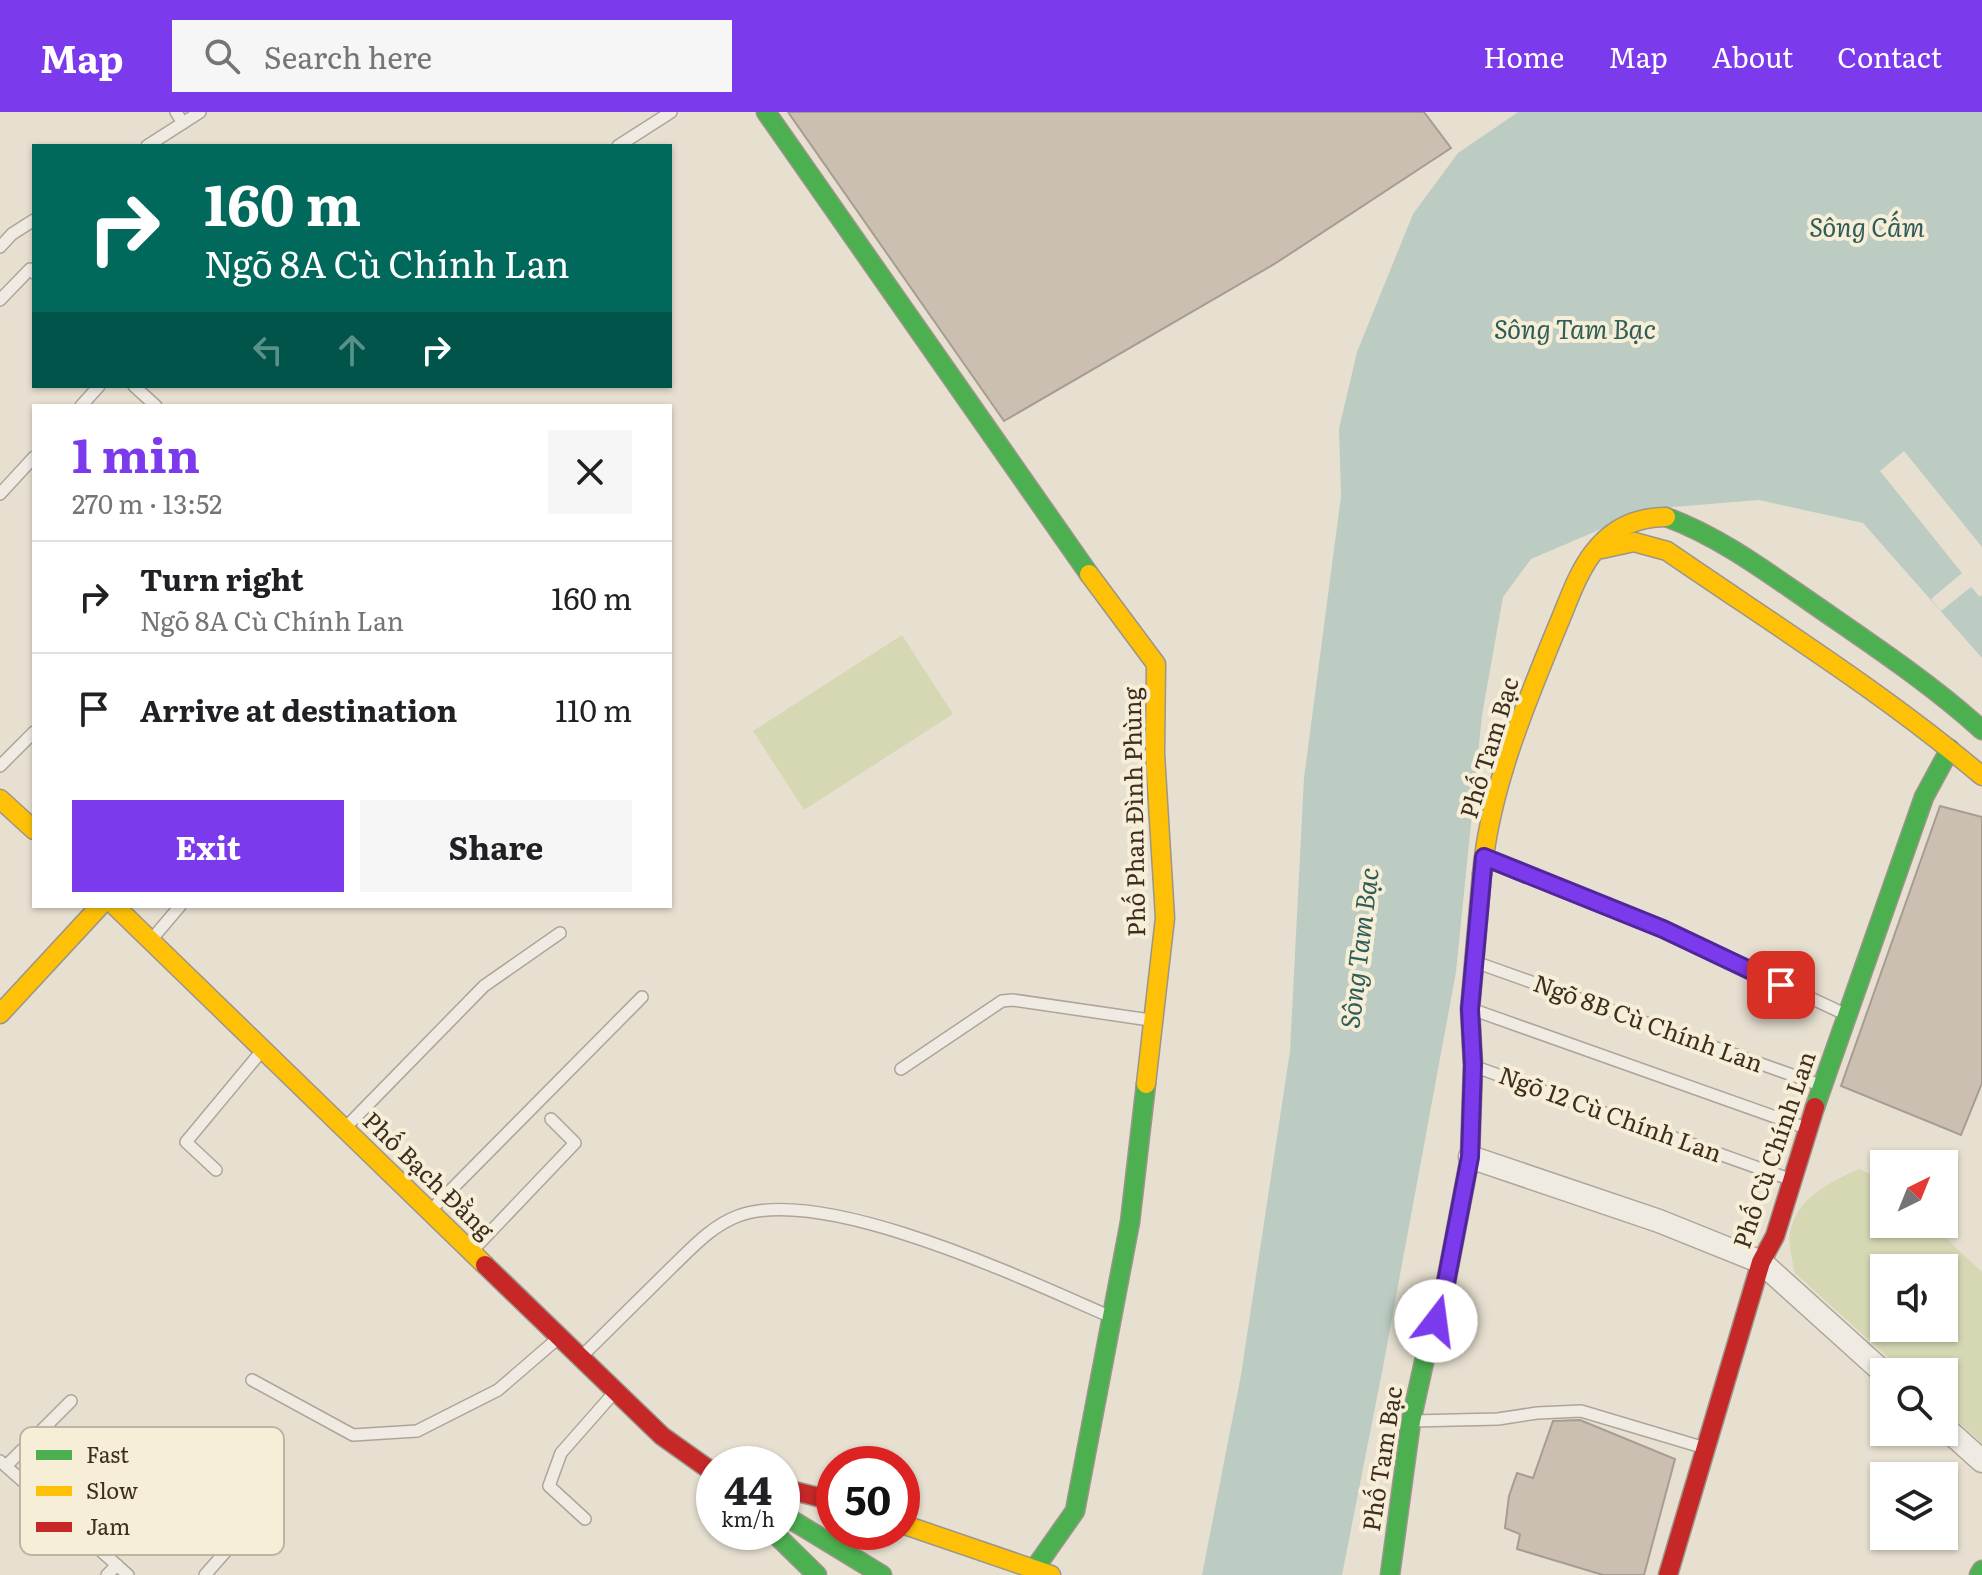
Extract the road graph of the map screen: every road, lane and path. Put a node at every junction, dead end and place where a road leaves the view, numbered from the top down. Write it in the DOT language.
graph roads {
  1 [pos="176,112"];
  2 [pos="200,112"];
  3 [pos="671,112"];
  4 [pos="766,112"];
  5 [pos="183,123"];
  6 [pos="150,144"];
  7 [pos="621,144"];
  8 [pos="32,221"];
  9 [pos="0,247"];
  10 [pos="32,271"];
  11 [pos="0,300"];
  12 [pos="97,388"];
  13 [pos="136,388"];
  14 [pos="83,404"];
  15 [pos="154,404"];
  16 [pos="32,459"];
  17 [pos="0,494"];
  18 [pos="1593,553"];
  19 [pos="1982,730"];
  20 [pos="32,734"];
  21 [pos="1950,749"];
  22 [pos="0,766"];
  23 [pos="1982,776"];
  24 [pos="0,799"];
  25 [pos="32,828"];
  26 [pos="1484,857"];
  27 [pos="98,908"];
  28 [pos="117,908"];
  29 [pos="178,908"];
  30 [pos="560,933"];
  31 [pos="150,941"];
  32 [pos="1473,962"];
  33 [pos="642,997"];
  34 [pos="1470,1009"];
  35 [pos="1,1010"];
  36 [pos="1848,1016"];
  37 [pos="1153,1020"];
  38 [pos="263,1050"];
  39 [pos="1473,1065"];
  40 [pos="901,1069"];
  41 [pos="1822,1086"];
  42 [pos="551,1119"];
  43 [pos="344,1129"];
  44 [pos="1809,1129"];
  45 [pos="1470,1157"];
  46 [pos="216,1170"];
  47 [pos="1793,1180"];
  48 [pos="430,1212"];
  49 [pos="471,1252"];
  50 [pos="1761,1262"];
  51 [pos="1112,1318"];
  52 [pos="560,1337"];
  53 [pos="580,1357"];
  54 [pos="1870,1360"];
  55 [pos="252,1380"];
  56 [pos="615,1391"];
  57 [pos="71,1401"];
  58 [pos="1411,1421"];
  59 [pos="43,1427"];
  60 [pos="1958,1440"];
  61 [pos="20,1448"];
  62 [pos="1707,1449"];
  63 [pos="696,1460"];
  64 [pos="1982,1461"];
  65 [pos="3,1464"];
  66 [pos="20,1479"];
  67 [pos="585,1519"];
  68 [pos="800,1525"];
  69 [pos="920,1530"];
  70 [pos="791,1550"];
  71 [pos="106,1555"];
  72 [pos="223,1555"];
  73 [pos="117,1565"];
  74 [pos="1043,1572"];
  75 [pos="107,1575"];
  76 [pos="128,1575"];
  77 [pos="205,1575"];
  78 [pos="817,1575"];
  79 [pos="882,1575"];
  80 [pos="1390,1575"];
  81 [pos="1668,1575"];
  1 -- 5 [label="lane"];
  2 -- 5 [label="lane"];
  3 -- 7 [label="lane"];
  4 -- 37 [label="main road, Phố Phan Đình Phùng"];
  5 -- 6 [label="lane"];
  8 -- 9 [label="lane"];
  10 -- 11 [label="lane"];
  12 -- 14 [label="lane"];
  13 -- 15 [label="lane"];
  16 -- 17 [label="lane"];
  18 -- 19 [label="main road"];
  18 -- 21 [label="main road"];
  18 -- 26 [label="main road, Phố Tam Bạc"];
  20 -- 22 [label="lane"];
  21 -- 23 [label="main road"];
  21 -- 36 [label="main road, Phố Cù Chính Lan"];
  24 -- 25 [label="main road"];
  26 -- 32 [label="main road, Phố Tam Bạc"];
  26 -- 36 [label="lane"];
  27 -- 35 [label="main road"];
  28 -- 31 [label="main road, Phố Bạch Đằng"];
  29 -- 31 [label="lane"];
  30 -- 43 [label="lane"];
  31 -- 38 [label="main road, Phố Bạch Đằng"];
  32 -- 34 [label="main road, Phố Tam Bạc"];
  32 -- 41 [label="lane, Ngõ 8B Cù Chính Lan"];
  33 -- 48 [label="lane"];
  34 -- 39 [label="main road, Phố Tam Bạc"];
  34 -- 44 [label="lane"];
  36 -- 41 [label="main road, Phố Cù Chính Lan"];
  37 -- 40 [label="lane"];
  37 -- 51 [label="main road, Phố Phan Đình Phùng"];
  38 -- 43 [label="main road, Phố Bạch Đằng"];
  38 -- 46 [label="lane"];
  39 -- 45 [label="main road, Phố Tam Bạc"];
  39 -- 47 [label="lane, Ngõ 12 Cù Chính Lan"];
  41 -- 44 [label="main road, Phố Cù Chính Lan"];
  42 -- 49 [label="lane"];
  43 -- 48 [label="main road, Phố Bạch Đằng"];
  44 -- 47 [label="main road, Phố Cù Chính Lan"];
  45 -- 50 [label="street"];
  45 -- 58 [label="main road, Phố Tam Bạc"];
  47 -- 50 [label="main road, Phố Cù Chính Lan"];
  48 -- 49 [label="main road, Phố Bạch Đằng"];
  49 -- 52 [label="main road, Phố Bạch Đằng"];
  50 -- 54 [label="street"];
  50 -- 62 [label="main road, Phố Cù Chính Lan"];
  51 -- 53 [label="lane"];
  51 -- 74 [label="main road, Phố Phan Đình Phùng"];
  52 -- 53 [label="main road, Phố Bạch Đằng"];
  52 -- 55 [label="lane"];
  53 -- 56 [label="main road, Phố Bạch Đằng"];
  56 -- 63 [label="main road, Phố Bạch Đằng"];
  56 -- 67 [label="lane"];
  57 -- 59 [label="lane"];
  58 -- 62 [label="lane"];
  58 -- 80 [label="main road, Phố Tam Bạc"];
  60 -- 64 [label="street"];
  61 -- 65 [label="lane"];
  62 -- 81 [label="main road, Phố Cù Chính Lan"];
  65 -- 66 [label="lane"];
  68 -- 79 [label="main road"];
  69 -- 74 [label="main road"];
  70 -- 78 [label="main road"];
  71 -- 73 [label="lane"];
  72 -- 77 [label="lane"];
  73 -- 75 [label="lane"];
  73 -- 76 [label="lane"];
}
